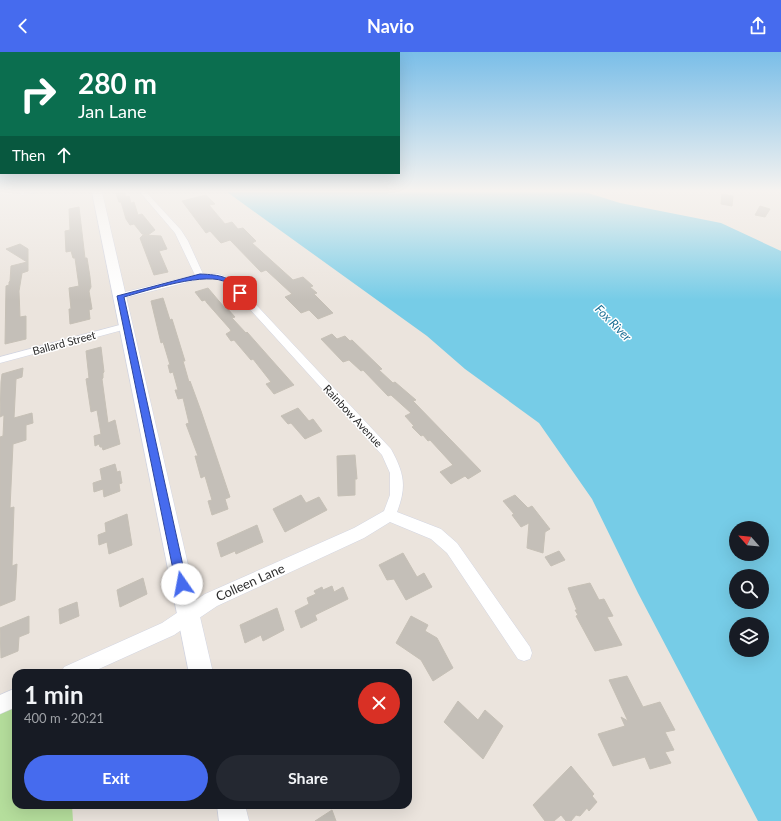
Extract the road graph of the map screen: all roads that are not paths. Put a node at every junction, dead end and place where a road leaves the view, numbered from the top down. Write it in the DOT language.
graph roads {
  1 [pos="105,228"];
  2 [pos="174,228"];
  3 [pos="200,276"];
  4 [pos="120,296"];
  5 [pos="127,326"];
  6 [pos="0,360"];
  7 [pos="388,515"];
  8 [pos="188,615"];
  9 [pos="524,653"];
  10 [pos="79,669"];
  11 [pos="200,669"];
  12 [pos="12,699"];
  13 [pos="0,705"];
  14 [pos="231,809"];
  15 [pos="234,821"];
  1 -- 4 [label="street"];
  2 -- 3 [label="street"];
  3 -- 4 [label="street, Rainbow Avenue"];
  3 -- 7 [label="street, Rainbow Avenue"];
  4 -- 5 [label="street"];
  5 -- 6 [label="street, Ballard Street"];
  5 -- 8 [label="street"];
  7 -- 8 [label="street, Colleen Lane"];
  7 -- 9 [label="street"];
  8 -- 10 [label="street, Colleen Lane"];
  8 -- 11 [label="street"];
  12 -- 13 [label="street"];
  14 -- 15 [label="street"];
}
